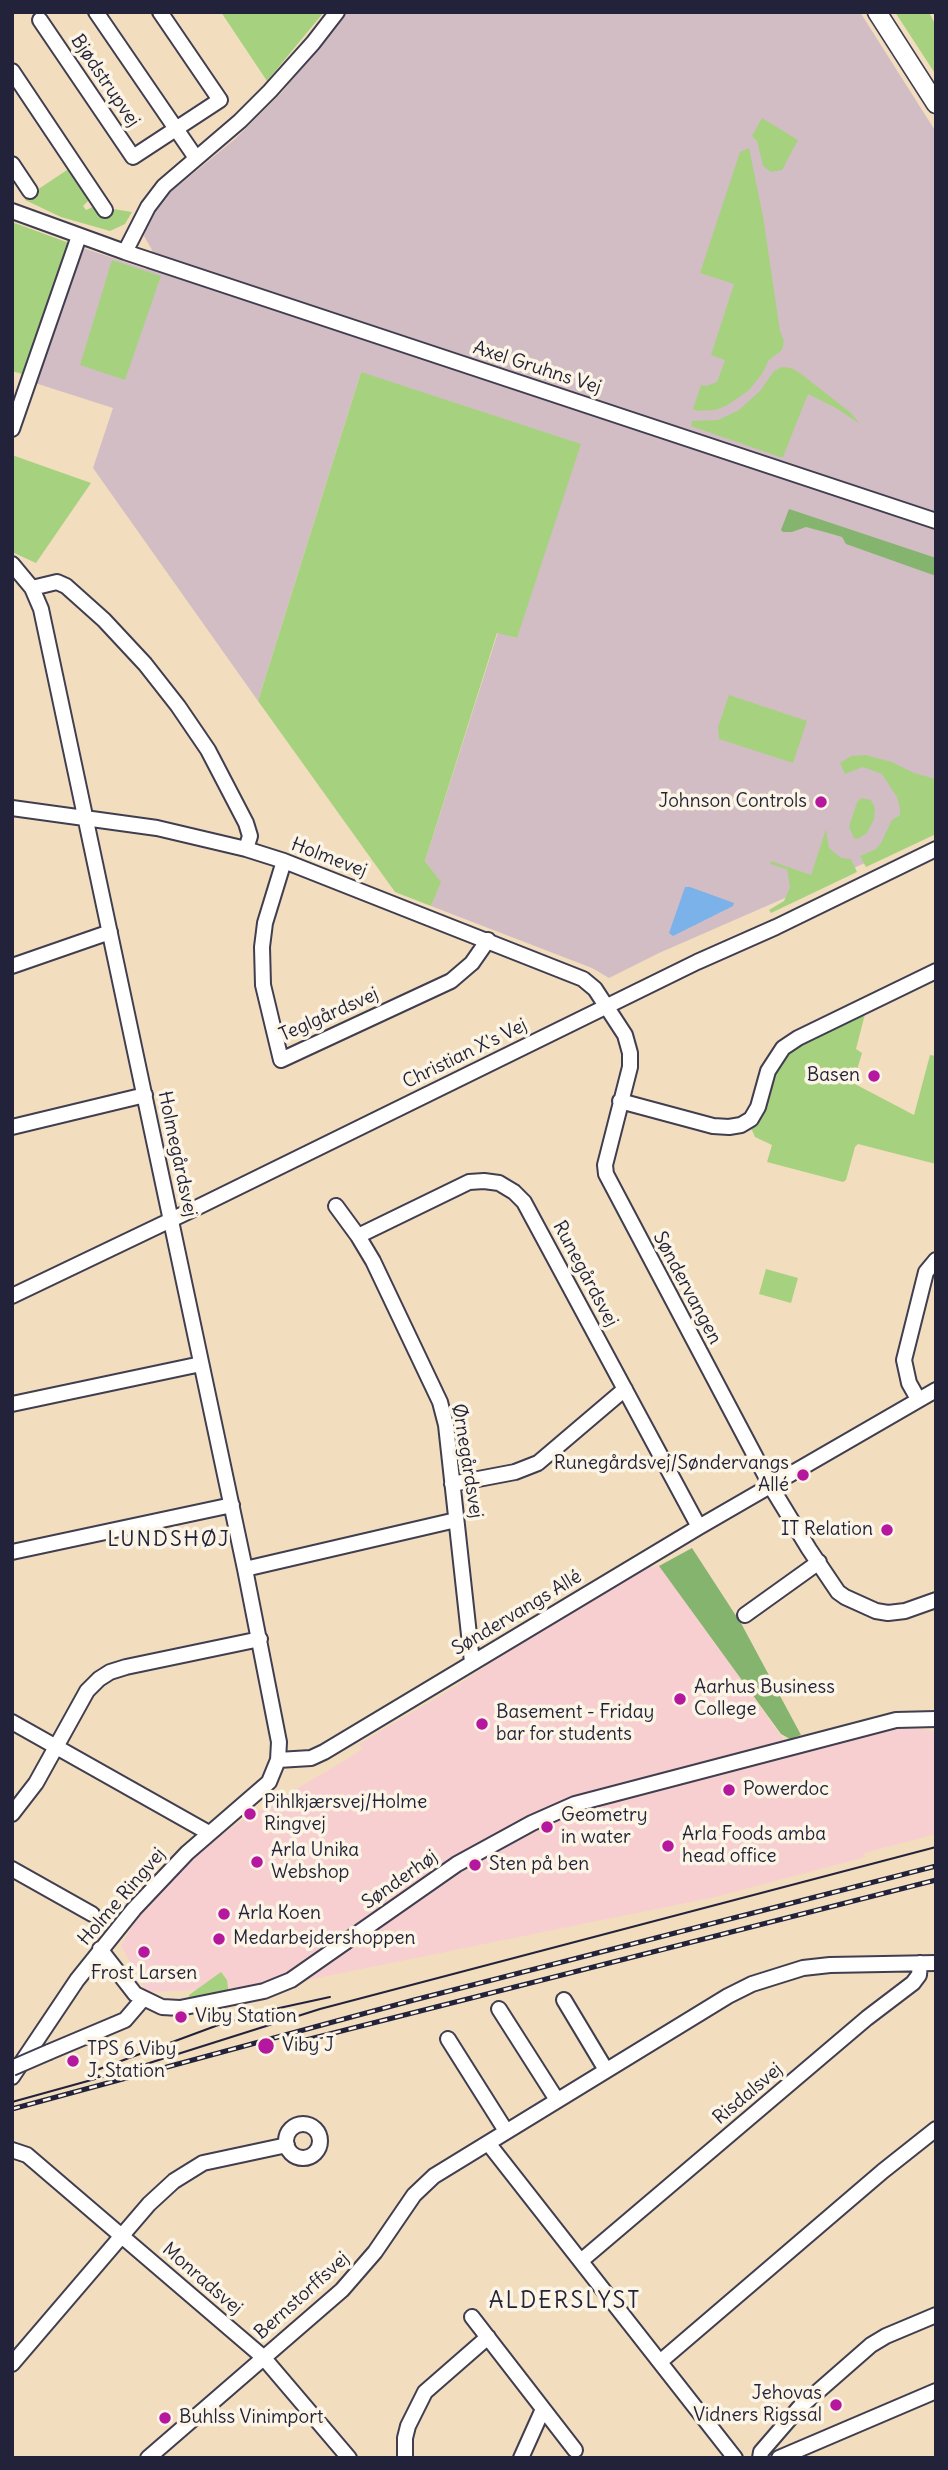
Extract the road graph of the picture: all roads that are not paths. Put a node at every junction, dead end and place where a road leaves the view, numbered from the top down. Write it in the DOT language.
graph roads {
  1 [pos="96,12"];
  2 [pos="160,12"];
  3 [pos="337,12"];
  4 [pos="877,12"];
  5 [pos="40,20"];
  6 [pos="12,71"];
  7 [pos="936,104"];
  8 [pos="176,129"];
  9 [pos="196,158"];
  10 [pos="12,164"];
  11 [pos="30,191"];
  12 [pos="105,210"];
  13 [pos="12,211"];
  14 [pos="79,236"];
  15 [pos="125,252"];
  16 [pos="12,429"];
  17 [pos="936,521"];
  18 [pos="12,565"];
  19 [pos="32,588"];
  20 [pos="12,808"];
  21 [pos="84,817"];
  22 [pos="246,849"];
  23 [pos="936,849"];
  24 [pos="284,861"];
  25 [pos="110,932"];
  26 [pos="488,940"];
  27 [pos="12,966"];
  28 [pos="936,971"];
  29 [pos="606,1008"];
  30 [pos="145,1095"];
  31 [pos="620,1101"];
  32 [pos="12,1127"];
  33 [pos="336,1206"];
  34 [pos="172,1220"];
  35 [pos="358,1236"];
  36 [pos="936,1260"];
  37 [pos="12,1296"];
  38 [pos="201,1364"];
  39 [pos="625,1389"];
  40 [pos="936,1390"];
  41 [pos="918,1399"];
  42 [pos="12,1404"];
  43 [pos="452,1485"];
  44 [pos="771,1486"];
  45 [pos="232,1505"];
  46 [pos="457,1520"];
  47 [pos="699,1527"];
  48 [pos="12,1552"];
  49 [pos="819,1562"];
  50 [pos="245,1569"];
  51 [pos="936,1600"];
  52 [pos="746,1615"];
  53 [pos="260,1640"];
  54 [pos="472,1662"];
  55 [pos="936,1719"];
  56 [pos="12,1722"];
  57 [pos="56,1747"];
  58 [pos="278,1760"];
  59 [pos="12,1814"];
  60 [pos="209,1833"];
  61 [pos="14,1875"];
  62 [pos="92,1914"];
  63 [pos="100,1949"];
  64 [pos="920,1963"];
  65 [pos="936,1963"];
  66 [pos="143,1999"];
  67 [pos="564,2000"];
  68 [pos="499,2009"];
  69 [pos="448,2039"];
  70 [pos="12,2068"];
  71 [pos="606,2070"];
  72 [pos="12,2077"];
  73 [pos="557,2100"];
  74 [pos="936,2129"];
  75 [pos="506,2131"];
  76 [pos="488,2143"];
  77 [pos="287,2145"];
  78 [pos="12,2150"];
  79 [pos="122,2236"];
  80 [pos="582,2260"];
  81 [pos="936,2315"];
  82 [pos="472,2317"];
  83 [pos="488,2337"];
  84 [pos="263,2357"];
  85 [pos="661,2361"];
  86 [pos="12,2364"];
  87 [pos="936,2391"];
  88 [pos="543,2409"];
  89 [pos="575,2451"];
  90 [pos="148,2458"];
  91 [pos="349,2458"];
  92 [pos="405,2458"];
  93 [pos="521,2458"];
  94 [pos="734,2458"];
  95 [pos="760,2458"];
  96 [pos="779,2458"];
  1 -- 8 [label="street, Bjødstrupvej"];
  2 -- 8 [label="street, Bjødstrupvej"];
  3 -- 9 [label="street"];
  4 -- 7 [label="main road"];
  5 -- 8 [label="street, Bjødstrupvej"];
  6 -- 12 [label="street"];
  8 -- 9 [label="street, Bjødstrupvej"];
  9 -- 15 [label="street"];
  10 -- 11 [label="street"];
  13 -- 14 [label="street, Axel Gruhns Vej"];
  14 -- 15 [label="street, Axel Gruhns Vej"];
  14 -- 16 [label="street"];
  15 -- 17 [label="street, Axel Gruhns Vej"];
  18 -- 19 [label="street, Holmegårdsvej"];
  19 -- 21 [label="street, Holmegårdsvej"];
  19 -- 22 [label="street"];
  20 -- 21 [label="street, Holmevej"];
  21 -- 22 [label="street, Holmevej"];
  21 -- 25 [label="street, Holmegårdsvej"];
  22 -- 24 [label="street, Holmevej"];
  23 -- 29 [label="street, Christian X's Vej"];
  24 -- 26 [label="street, Holmevej"];
  24 -- 26 [label="street, Teglgårdsvej"];
  25 -- 27 [label="street"];
  25 -- 30 [label="street, Holmegårdsvej"];
  26 -- 29 [label="street, Holmevej"];
  28 -- 31 [label="street"];
  29 -- 31 [label="street, Søndervangen"];
  29 -- 34 [label="street, Christian X's Vej"];
  30 -- 32 [label="street"];
  30 -- 34 [label="street, Holmegårdsvej"];
  31 -- 44 [label="street, Søndervangen"];
  33 -- 35 [label="street, Ørnegårdsvej"];
  34 -- 37 [label="street, Christian X's Vej"];
  34 -- 38 [label="street, Holmegårdsvej"];
  35 -- 39 [label="street, Runegårdsvej"];
  35 -- 43 [label="street, Ørnegårdsvej"];
  36 -- 41 [label="street"];
  38 -- 42 [label="street"];
  38 -- 45 [label="street, Holmegårdsvej"];
  39 -- 43 [label="street"];
  39 -- 47 [label="street, Runegårdsvej"];
  40 -- 41 [label="street, Søndervangs Allé"];
  41 -- 44 [label="street, Søndervangs Allé"];
  43 -- 46 [label="street, Ørnegårdsvej"];
  44 -- 47 [label="street, Søndervangs Allé"];
  44 -- 49 [label="street"];
  45 -- 48 [label="street"];
  45 -- 50 [label="street, Holmegårdsvej"];
  46 -- 50 [label="street"];
  46 -- 54 [label="street, Ørnegårdsvej"];
  47 -- 54 [label="street, Søndervangs Allé"];
  49 -- 51 [label="street"];
  49 -- 52 [label="street"];
  50 -- 53 [label="street, Holmegårdsvej"];
  53 -- 57 [label="street"];
  53 -- 58 [label="street, Holmegårdsvej"];
  54 -- 58 [label="street, Søndervangs Allé"];
  55 -- 66 [label="street, Sønderhøj"];
  56 -- 57 [label="street"];
  57 -- 59 [label="street"];
  57 -- 60 [label="street"];
  58 -- 60 [label="street, Holme Ringvej"];
  60 -- 63 [label="street, Holme Ringvej"];
  61 -- 62 [label="street"];
  63 -- 66 [label="street"];
  63 -- 72 [label="street, Holme Ringvej"];
  64 -- 65 [label="street"];
  64 -- 71 [label="street, Bernstorffsvej"];
  64 -- 80 [label="street, Risdalsvej"];
  66 -- 70 [label="street, bridge"];
  67 -- 71 [label="street"];
  68 -- 73 [label="street"];
  69 -- 75 [label="street"];
  71 -- 73 [label="street, Bernstorffsvej"];
  73 -- 75 [label="street, Bernstorffsvej"];
  74 -- 85 [label="street"];
  75 -- 76 [label="street, Bernstorffsvej"];
  76 -- 80 [label="street"];
  76 -- 84 [label="street, Bernstorffsvej"];
  77 -- 79 [label="street"];
  78 -- 79 [label="street, Monradsvej"];
  79 -- 84 [label="street, Monradsvej"];
  79 -- 86 [label="street"];
  80 -- 85 [label="street"];
  81 -- 95 [label="street"];
  82 -- 83 [label="street"];
  83 -- 88 [label="street"];
  83 -- 92 [label="street"];
  84 -- 90 [label="street, Bernstorffsvej"];
  84 -- 91 [label="street, Monradsvej"];
  85 -- 94 [label="street"];
  87 -- 96 [label="street"];
  88 -- 89 [label="street"];
  88 -- 93 [label="street"];
}
